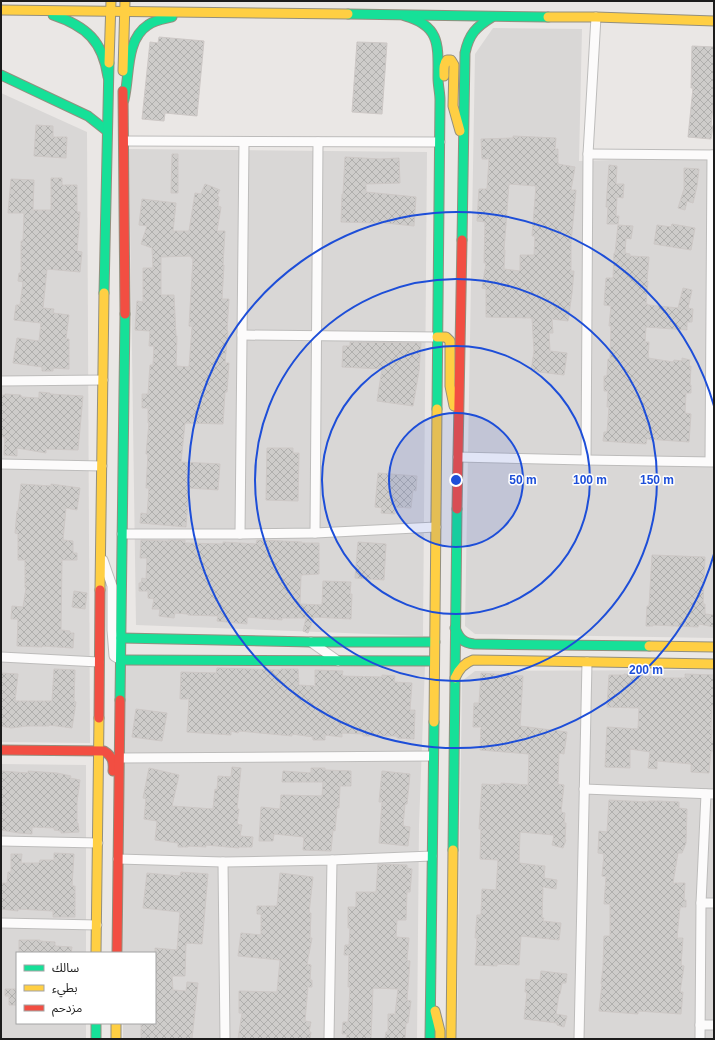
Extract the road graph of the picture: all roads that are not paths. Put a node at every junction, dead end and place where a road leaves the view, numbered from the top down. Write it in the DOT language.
graph roads {
  1 [pos="111,1"];
  2 [pos="125,1"];
  3 [pos="1,10"];
  4 [pos="36,11"];
  5 [pos="110,12"];
  6 [pos="124,12"];
  7 [pos="183,13"];
  8 [pos="402,15"];
  9 [pos="492,17"];
  10 [pos="596,17"];
  11 [pos="714,21"];
  12 [pos="1,75"];
  13 [pos="108,77"];
  14 [pos="124,100"];
  15 [pos="440,100"];
  16 [pos="107,131"];
  17 [pos="124,141"];
  18 [pos="244,142"];
  19 [pos="318,142"];
  20 [pos="440,142"];
  21 [pos="464,146"];
  22 [pos="588,154"];
  23 [pos="713,155"];
  24 [pos="242,336"];
  25 [pos="317,336"];
  26 [pos="437,337"];
  27 [pos="103,380"];
  28 [pos="1,381"];
  29 [pos="459,428"];
  30 [pos="458,457"];
  31 [pos="586,460"];
  32 [pos="712,462"];
  33 [pos="1,464"];
  34 [pos="102,466"];
  35 [pos="436,527"];
  36 [pos="315,533"];
  37 [pos="122,534"];
  38 [pos="240,534"];
  39 [pos="101,553"];
  40 [pos="455,628"];
  41 [pos="121,638"];
  42 [pos="311,642"];
  43 [pos="435,642"];
  44 [pos="484,644"];
  45 [pos="714,647"];
  46 [pos="1,657"];
  47 [pos="121,660"];
  48 [pos="483,660"];
  49 [pos="434,661"];
  50 [pos="99,662"];
  51 [pos="340,662"];
  52 [pos="586,662"];
  53 [pos="714,664"];
  54 [pos="455,678"];
  55 [pos="1,750"];
  56 [pos="99,750"];
  57 [pos="433,756"];
  58 [pos="120,758"];
  59 [pos="584,788"];
  60 [pos="710,794"];
  61 [pos="119,824"];
  62 [pos="1,841"];
  63 [pos="98,842"];
  64 [pos="432,856"];
  65 [pos="118,859"];
  66 [pos="332,860"];
  67 [pos="223,862"];
  68 [pos="701,903"];
  69 [pos="714,903"];
  70 [pos="1,924"];
  71 [pos="97,925"];
  72 [pos="96,952"];
  73 [pos="117,952"];
  74 [pos="431,994"];
  75 [pos="96,1024"];
  76 [pos="116,1024"];
  77 [pos="700,1025"];
  78 [pos="714,1025"];
  79 [pos="96,1039"];
  80 [pos="116,1039"];
  81 [pos="225,1039"];
  82 [pos="329,1039"];
  83 [pos="430,1039"];
  84 [pos="440,1039"];
  85 [pos="451,1039"];
  86 [pos="579,1039"];
  87 [pos="700,1039"];
  1 -- 5 [label="street"];
  2 -- 6 [label="street"];
  3 -- 4 [label="street"];
  4 -- 5 [label="street"];
  4 -- 13 [label="street"];
  5 -- 6 [label="street"];
  5 -- 13 [label="street"];
  6 -- 7 [label="street"];
  6 -- 14 [label="street"];
  7 -- 8 [label="street"];
  7 -- 14 [label="street"];
  8 -- 9 [label="street"];
  8 -- 15 [label="street"];
  9 -- 10 [label="street"];
  9 -- 21 [label="street"];
  10 -- 11 [label="street"];
  10 -- 22 [label="street"];
  12 -- 16 [label="street"];
  13 -- 16 [label="street"];
  14 -- 17 [label="street"];
  15 -- 20 [label="street"];
  15 -- 21 [label="street"];
  16 -- 27 [label="street"];
  17 -- 18 [label="street"];
  17 -- 37 [label="street"];
  18 -- 19 [label="street"];
  18 -- 24 [label="street"];
  19 -- 20 [label="street"];
  19 -- 25 [label="street"];
  20 -- 26 [label="street"];
  21 -- 29 [label="street"];
  22 -- 23 [label="street"];
  22 -- 31 [label="street"];
  23 -- 32 [label="street"];
  24 -- 25 [label="street"];
  24 -- 38 [label="street"];
  25 -- 26 [label="street"];
  25 -- 36 [label="street"];
  26 -- 29 [label="street"];
  26 -- 35 [label="street"];
  27 -- 28 [label="street"];
  27 -- 34 [label="street"];
  29 -- 30 [label="street"];
  30 -- 31 [label="street"];
  30 -- 40 [label="street"];
  31 -- 32 [label="street"];
  33 -- 34 [label="street"];
  34 -- 39 [label="street"];
  35 -- 36 [label="street"];
  35 -- 43 [label="street"];
  36 -- 38 [label="street"];
  37 -- 38 [label="street"];
  37 -- 41 [label="street"];
  39 -- 47 [label="street"];
  39 -- 50 [label="street"];
  40 -- 44 [label="street"];
  40 -- 54 [label="street"];
  41 -- 42 [label="street"];
  41 -- 47 [label="street"];
  42 -- 43 [label="street"];
  42 -- 51 [label="street"];
  43 -- 49 [label="street"];
  44 -- 45 [label="street"];
  44 -- 48 [label="street"];
  46 -- 50 [label="street"];
  47 -- 51 [label="street"];
  47 -- 58 [label="street"];
  48 -- 52 [label="street"];
  48 -- 54 [label="street"];
  49 -- 51 [label="street"];
  49 -- 57 [label="street"];
  50 -- 56 [label="street"];
  52 -- 53 [label="street"];
  52 -- 59 [label="street"];
  54 -- 85 [label="street"];
  55 -- 56 [label="street"];
  56 -- 61 [label="street"];
  56 -- 63 [label="street"];
  57 -- 58 [label="street"];
  57 -- 64 [label="street"];
  58 -- 61 [label="street"];
  59 -- 60 [label="street"];
  59 -- 86 [label="street"];
  60 -- 68 [label="street"];
  61 -- 65 [label="street"];
  62 -- 63 [label="street"];
  63 -- 71 [label="street"];
  64 -- 66 [label="street"];
  64 -- 74 [label="street"];
  65 -- 67 [label="street"];
  65 -- 73 [label="street"];
  66 -- 67 [label="street"];
  66 -- 82 [label="street"];
  67 -- 81 [label="street"];
  68 -- 69 [label="street"];
  68 -- 77 [label="street"];
  70 -- 71 [label="street"];
  71 -- 72 [label="street"];
  74 -- 83 [label="street"];
  74 -- 84 [label="street"];
  75 -- 79 [label="street"];
  76 -- 80 [label="street"];
  77 -- 78 [label="street"];
  77 -- 87 [label="street"];
}
